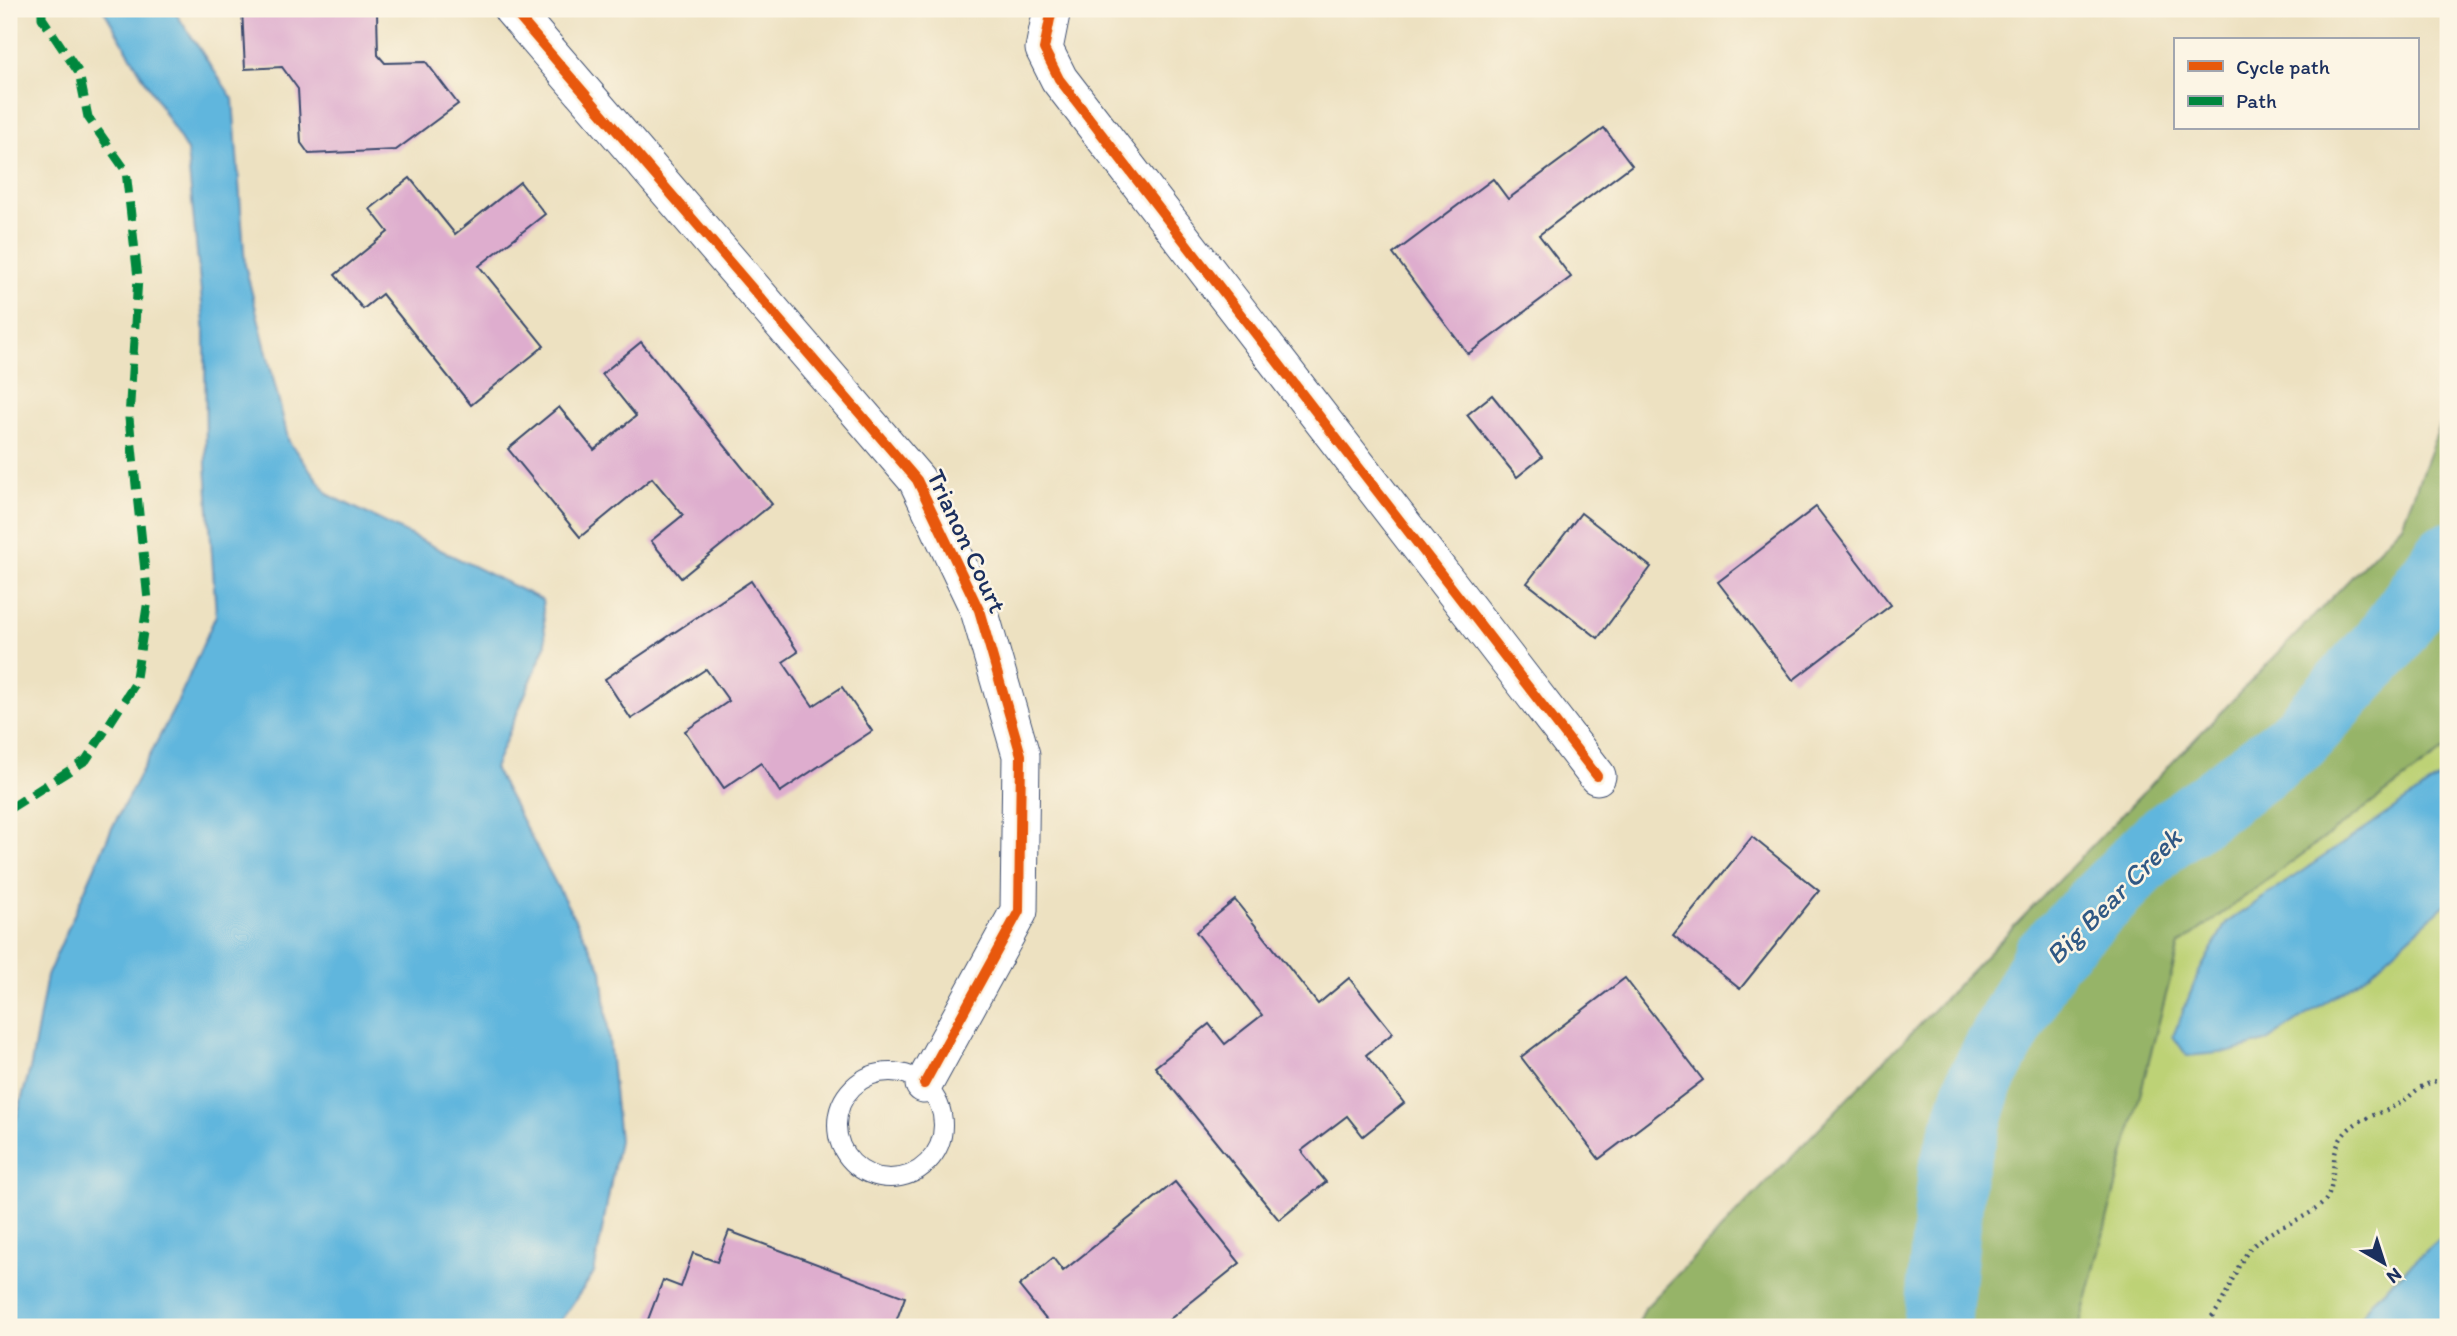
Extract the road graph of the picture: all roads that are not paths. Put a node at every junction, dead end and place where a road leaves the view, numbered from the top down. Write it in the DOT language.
graph roads {
  1 [pos="512,9"];
  2 [pos="1052,9"];
  3 [pos="1597,776"];
  4 [pos="924,1084"];
  1 -- 4 [label="street, Trianon Court"];
  2 -- 3 [label="street"];
  4 -- 4 [label="lane"];
}
